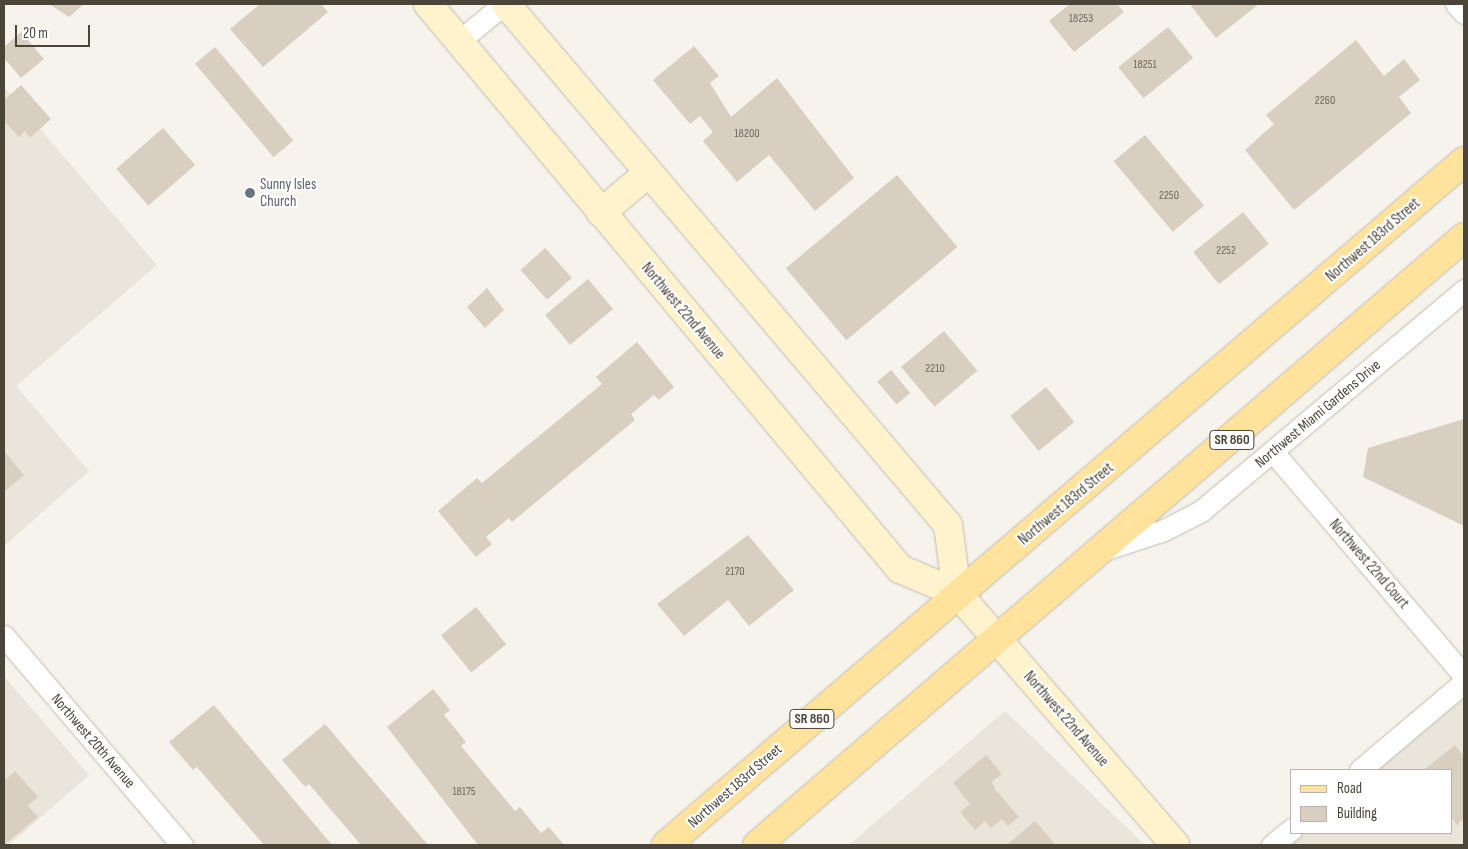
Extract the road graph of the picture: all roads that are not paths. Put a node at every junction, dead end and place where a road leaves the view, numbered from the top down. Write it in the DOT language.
graph roads {
  1 [pos="428,4"];
  2 [pos="505,4"];
  3 [pos="1456,4"];
  4 [pos="1464,13"];
  5 [pos="459,41"];
  6 [pos="1464,161"];
  7 [pos="647,174"];
  8 [pos="601,214"];
  9 [pos="1464,238"];
  10 [pos="1464,290"];
  11 [pos="1273,452"];
  12 [pos="1109,548"];
  13 [pos="957,593"];
  14 [pos="4,636"];
  15 [pos="1000,641"];
  16 [pos="1464,676"];
  17 [pos="1464,682"];
  18 [pos="1361,769"];
  19 [pos="1290,831"];
  20 [pos="182,845"];
  21 [pos="666,845"];
  22 [pos="757,845"];
  23 [pos="1175,845"];
  24 [pos="1272,845"];
  1 -- 5 [label="main road, Northwest 22nd Avenue"];
  2 -- 5 [label="street"];
  2 -- 7 [label="main road"];
  3 -- 4 [label="street"];
  5 -- 8 [label="main road, Northwest 22nd Avenue"];
  6 -- 13 [label="main road, Northwest 183rd Street / SR 860"];
  7 -- 8 [label="main road"];
  7 -- 13 [label="main road"];
  8 -- 13 [label="main road, Northwest 22nd Avenue"];
  9 -- 12 [label="main road, SR 860"];
  10 -- 11 [label="street, Northwest Miami Gardens Drive"];
  11 -- 12 [label="street, Northwest Miami Gardens Drive"];
  11 -- 16 [label="street, Northwest 22nd Court"];
  12 -- 15 [label="main road, SR 860"];
  13 -- 15 [label="main road, Northwest 22nd Avenue"];
  13 -- 21 [label="main road, Northwest 183rd Street / SR 860"];
  14 -- 20 [label="street, Northwest 20th Avenue"];
  15 -- 22 [label="main road, SR 860"];
  15 -- 23 [label="main road, Northwest 22nd Avenue"];
  17 -- 18 [label="street"];
  19 -- 24 [label="street"];
}
